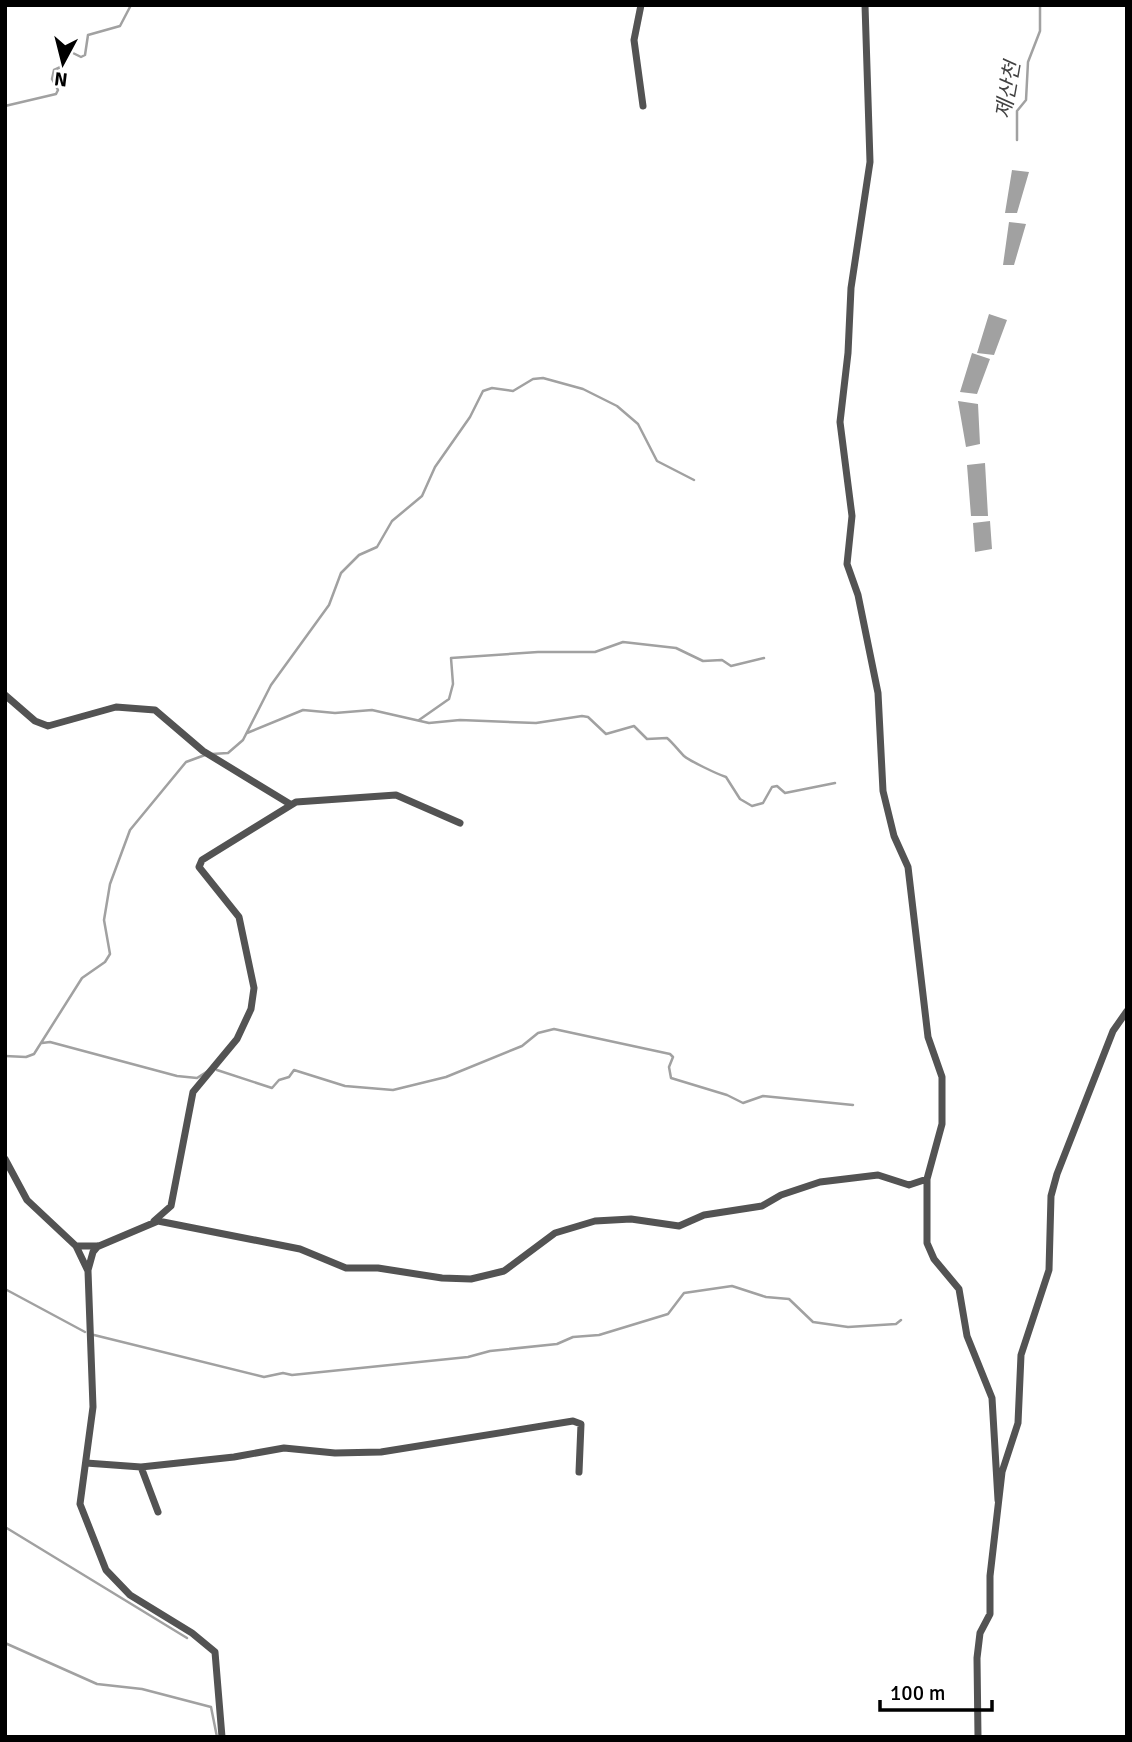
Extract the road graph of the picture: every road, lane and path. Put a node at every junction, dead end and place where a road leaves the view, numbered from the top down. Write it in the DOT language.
graph roads {
  1 [pos="641,5"];
  2 [pos="865,5"];
  3 [pos="643,106"];
  4 [pos="5,695"];
  5 [pos="290,804"];
  6 [pos="460,823"];
  7 [pos="1127,1011"];
  8 [pos="5,1159"];
  9 [pos="927,1179"];
  10 [pos="152,1222"];
  11 [pos="99,1245"];
  12 [pos="76,1246"];
  13 [pos="88,1271"];
  14 [pos="86,1463"];
  15 [pos="141,1467"];
  16 [pos="579,1472"];
  17 [pos="998,1500"];
  18 [pos="158,1512"];
  19 [pos="222,1737"];
  20 [pos="978,1737"];
  1 -- 3 [label="street"];
  2 -- 9 [label="street"];
  4 -- 5 [label="street"];
  5 -- 6 [label="street"];
  5 -- 10 [label="street"];
  7 -- 17 [label="street"];
  8 -- 12 [label="street"];
  9 -- 10 [label="street"];
  9 -- 17 [label="street"];
  10 -- 11 [label="street"];
  11 -- 12 [label="street"];
  11 -- 13 [label="street"];
  12 -- 13 [label="street"];
  13 -- 14 [label="street"];
  14 -- 15 [label="street"];
  14 -- 19 [label="street"];
  15 -- 16 [label="street"];
  15 -- 18 [label="street"];
  17 -- 20 [label="street"];
}
